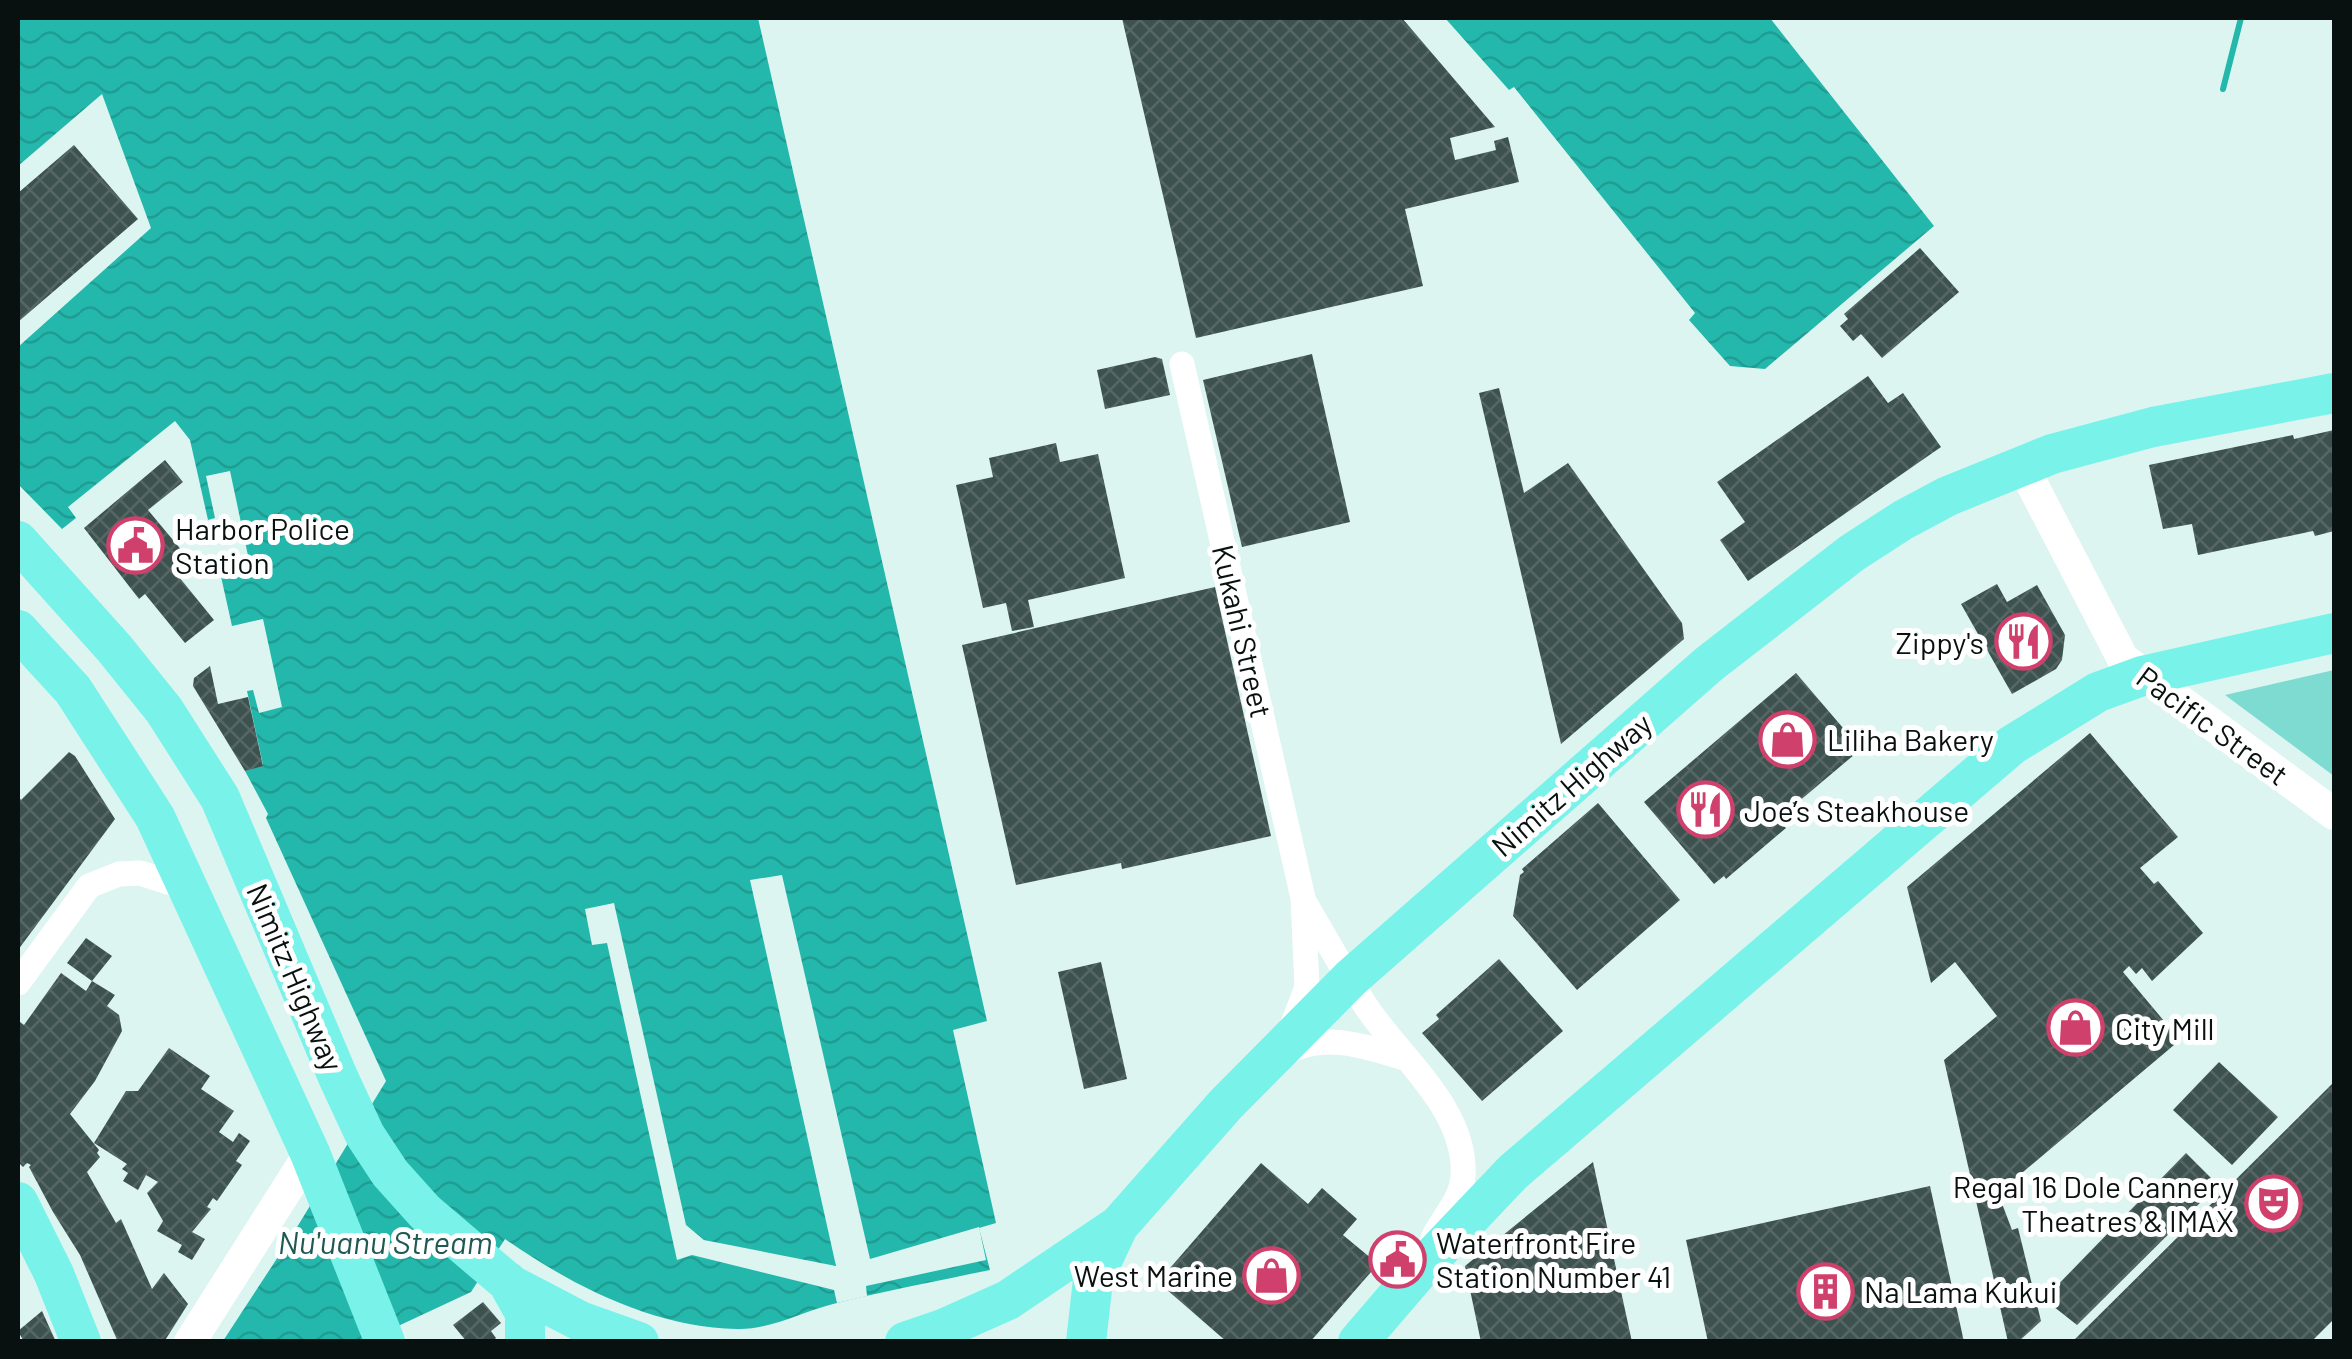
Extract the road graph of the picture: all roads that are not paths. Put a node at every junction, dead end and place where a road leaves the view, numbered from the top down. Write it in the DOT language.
graph roads {
  1 [pos="1182,364"];
  2 [pos="2334,393"];
  3 [pos="2022,465"];
  4 [pos="18,541"];
  5 [pos="18,630"];
  6 [pos="2334,634"];
  7 [pos="2142,676"];
  8 [pos="2334,814"];
  9 [pos="190,889"];
  10 [pos="1303,898"];
  11 [pos="1350,978"];
  12 [pos="18,982"];
  13 [pos="1288,1038"];
  14 [pos="1404,1058"];
  15 [pos="1253,1076"];
  16 [pos="312,1160"];
  17 [pos="18,1202"];
  18 [pos="1119,1225"];
  19 [pos="1418,1272"];
  20 [pos="497,1274"];
  21 [pos="385,1340"];
  22 [pos="81,1342"];
  23 [pos="190,1342"];
  24 [pos="525,1342"];
  25 [pos="639,1342"];
  26 [pos="904,1342"];
  27 [pos="1086,1342"];
  28 [pos="1358,1342"];
  1 -- 10 [label="street, Kukahi Street"];
  2 -- 3 [label="main road, Nimitz Highway"];
  3 -- 7 [label="street, Pacific Street"];
  3 -- 11 [label="main road, Nimitz Highway"];
  4 -- 20 [label="main road, Nimitz Highway"];
  5 -- 9 [label="main road, Nimitz Highway"];
  6 -- 7 [label="main road"];
  7 -- 8 [label="street, Pacific Street"];
  7 -- 19 [label="main road"];
  9 -- 12 [label="street"];
  9 -- 16 [label="main road, Nimitz Highway"];
  10 -- 11 [label="street, Kukahi Street"];
  10 -- 13 [label="street, Kukahi Street"];
  11 -- 13 [label="main road, Nimitz Highway"];
  11 -- 14 [label="street, Kukahi Street"];
  13 -- 15 [label="main road, Nimitz Highway"];
  14 -- 15 [label="street"];
  14 -- 19 [label="street, Kukahi Street"];
  15 -- 18 [label="main road, Nimitz Highway"];
  16 -- 21 [label="main road, Nimitz Highway"];
  16 -- 23 [label="street"];
  17 -- 22 [label="main road"];
  18 -- 26 [label="main road, Nimitz Highway"];
  18 -- 27 [label="main road"];
  19 -- 28 [label="main road"];
  20 -- 24 [label="main road"];
  20 -- 25 [label="main road, Nimitz Highway"];
}
